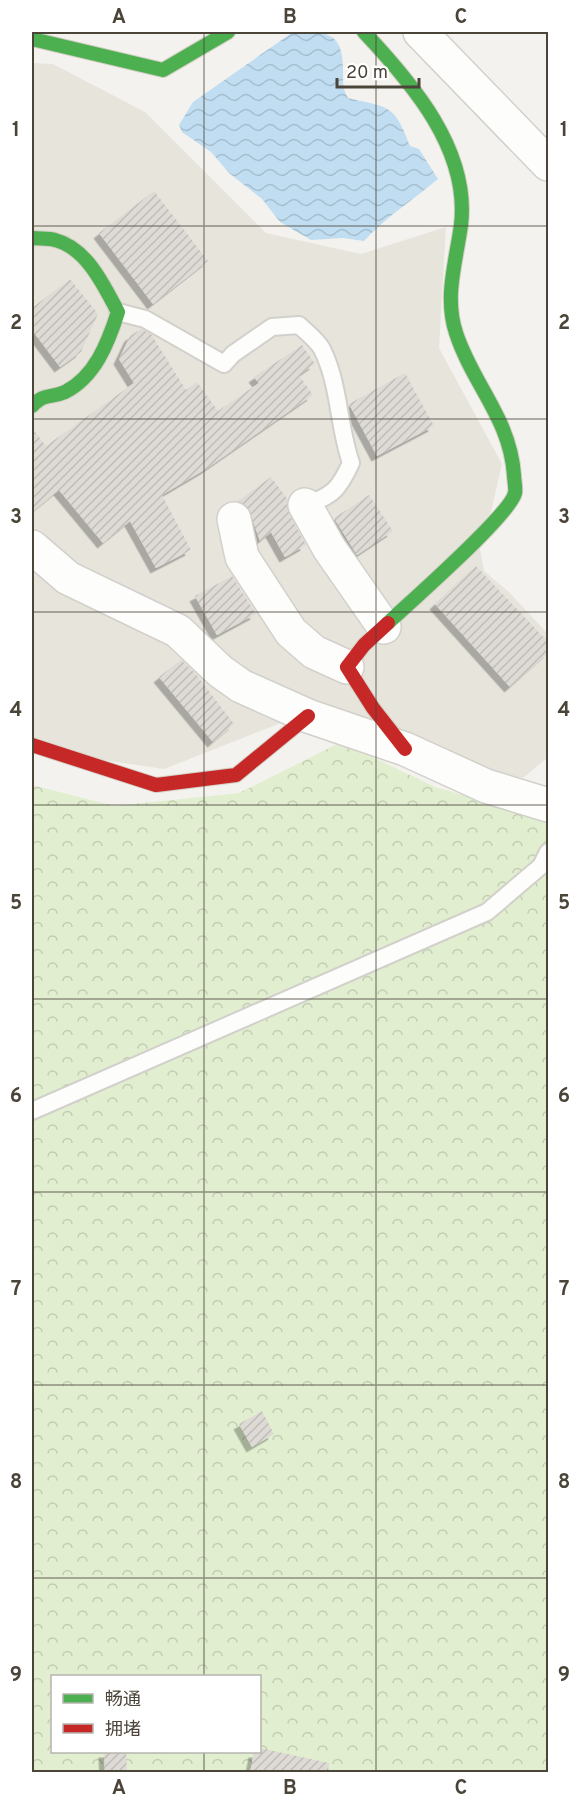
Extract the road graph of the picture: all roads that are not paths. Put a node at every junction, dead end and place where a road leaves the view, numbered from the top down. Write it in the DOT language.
graph roads {
  1 [pos="228,32"];
  2 [pos="364,32"];
  3 [pos="420,32"];
  4 [pos="32,39"];
  5 [pos="549,164"];
  6 [pos="32,238"];
  7 [pos="118,312"];
  8 [pos="32,406"];
  9 [pos="305,505"];
  10 [pos="234,519"];
  11 [pos="32,547"];
  12 [pos="384,627"];
  13 [pos="347,667"];
  14 [pos="308,716"];
  15 [pos="32,745"];
  16 [pos="405,748"];
  17 [pos="549,805"];
  18 [pos="549,852"];
  19 [pos="32,1111"];
  1 -- 4 [label="street"];
  2 -- 12 [label="street"];
  3 -- 5 [label="street"];
  6 -- 7 [label="street"];
  7 -- 8 [label="street"];
  7 -- 9 [label="lane"];
  9 -- 12 [label="street"];
  10 -- 13 [label="street"];
  11 -- 14 [label="street"];
  12 -- 13 [label="street"];
  13 -- 16 [label="street"];
  14 -- 15 [label="street"];
  14 -- 16 [label="street"];
  16 -- 17 [label="street"];
  18 -- 19 [label="lane"];
}
